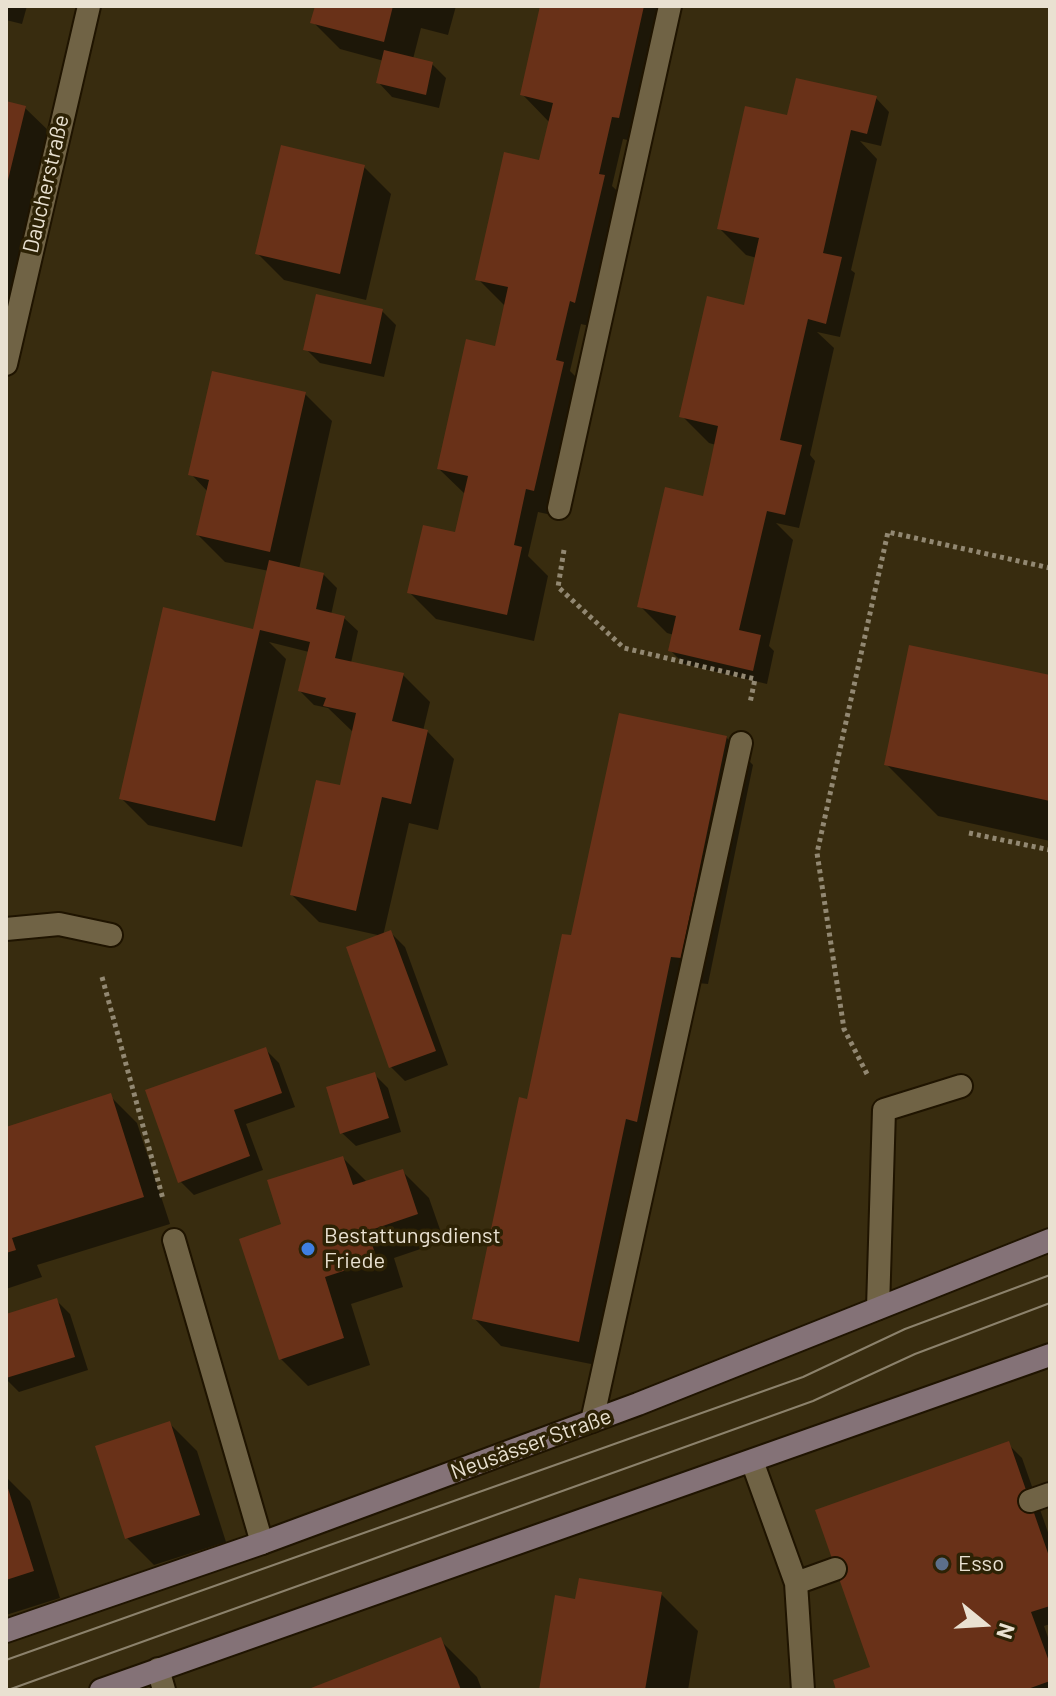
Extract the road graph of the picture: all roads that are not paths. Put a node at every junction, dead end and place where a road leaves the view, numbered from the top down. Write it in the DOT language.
graph roads {
  1 [pos="89,6"];
  2 [pos="670,6"];
  3 [pos="6,364"];
  4 [pos="559,508"];
  5 [pos="741,743"];
  6 [pos="6,929"];
  7 [pos="111,935"];
  8 [pos="961,1086"];
  9 [pos="174,1240"];
  10 [pos="1050,1240"];
  11 [pos="878,1308"];
  12 [pos="1049,1357"];
  13 [pos="592,1421"];
  14 [pos="752,1461"];
  15 [pos="262,1543"];
  16 [pos="835,1569"];
  17 [pos="796,1583"];
  18 [pos="6,1631"];
  19 [pos="161,1679"];
  20 [pos="101,1690"];
  21 [pos="803,1690"];
  1 -- 3 [label="street, Daucherstraße"];
  2 -- 4 [label="street"];
  5 -- 13 [label="street"];
  6 -- 7 [label="street"];
  8 -- 11 [label="street"];
  9 -- 15 [label="street"];
  10 -- 11 [label="main road, Neusässer Straße"];
  11 -- 13 [label="main road, Neusässer Straße"];
  12 -- 14 [label="main road"];
  13 -- 15 [label="main road, Neusässer Straße"];
  14 -- 17 [label="street"];
  14 -- 19 [label="main road"];
  15 -- 18 [label="main road, Neusässer Straße"];
  16 -- 17 [label="street"];
  17 -- 21 [label="street"];
  19 -- 20 [label="main road"];
}
